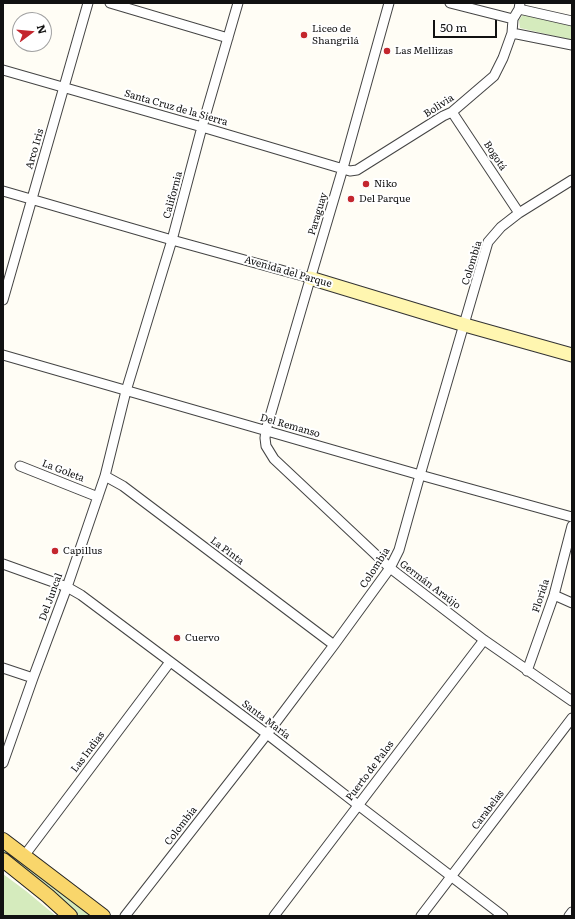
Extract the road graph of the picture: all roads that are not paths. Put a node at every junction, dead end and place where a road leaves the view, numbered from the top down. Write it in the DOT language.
graph roads {
  1 [pos="88,3"];
  2 [pos="110,3"];
  3 [pos="238,3"];
  4 [pos="389,3"];
  5 [pos="450,3"];
  6 [pos="520,6"];
  7 [pos="513,19"];
  8 [pos="572,21"];
  9 [pos="512,33"];
  10 [pos="228,38"];
  11 [pos="572,45"];
  12 [pos="3,70"];
  13 [pos="64,86"];
  14 [pos="452,112"];
  15 [pos="202,127"];
  16 [pos="343,168"];
  17 [pos="572,180"];
  18 [pos="3,191"];
  19 [pos="32,199"];
  20 [pos="519,213"];
  21 [pos="172,240"];
  22 [pos="310,278"];
  23 [pos="3,300"];
  24 [pos="465,325"];
  25 [pos="3,355"];
  26 [pos="572,355"];
  27 [pos="126,391"];
  28 [pos="266,430"];
  29 [pos="20,466"];
  30 [pos="420,475"];
  31 [pos="105,476"];
  32 [pos="98,497"];
  33 [pos="572,517"];
  34 [pos="572,526"];
  35 [pos="3,564"];
  36 [pos="390,568"];
  37 [pos="67,587"];
  38 [pos="554,595"];
  39 [pos="572,603"];
  40 [pos="484,640"];
  41 [pos="334,645"];
  42 [pos="170,662"];
  43 [pos="3,668"];
  44 [pos="527,671"];
  45 [pos="32,678"];
  46 [pos="572,701"];
  47 [pos="572,718"];
  48 [pos="267,734"];
  49 [pos="3,764"];
  50 [pos="358,805"];
  51 [pos="3,840"];
  52 [pos="24,856"];
  53 [pos="3,860"];
  54 [pos="451,877"];
  55 [pos="572,912"];
  56 [pos="70,916"];
  57 [pos="103,916"];
  58 [pos="125,916"];
  59 [pos="274,916"];
  60 [pos="421,916"];
  61 [pos="503,916"];
  62 [pos="569,916"];
  1 -- 13 [label="street, Arco Iris"];
  2 -- 10 [label="street"];
  3 -- 10 [label="street, California"];
  4 -- 16 [label="street, Paraguay"];
  5 -- 7 [label="street"];
  6 -- 7 [label="street, Bolivia"];
  6 -- 8 [label="street"];
  7 -- 9 [label="street, Bolivia"];
  9 -- 11 [label="street"];
  9 -- 14 [label="street, Bolivia"];
  10 -- 15 [label="street, California"];
  12 -- 13 [label="street, Santa Cruz de la Sierra"];
  13 -- 15 [label="street, Santa Cruz de la Sierra"];
  13 -- 19 [label="street, Arco Iris"];
  14 -- 16 [label="street, Bolivia"];
  14 -- 20 [label="street, Bogotá"];
  15 -- 16 [label="street, Santa Cruz de la Sierra"];
  15 -- 21 [label="street, California"];
  16 -- 22 [label="street, Paraguay"];
  17 -- 20 [label="street, Colombia"];
  18 -- 19 [label="street, Avenida del Parque"];
  19 -- 21 [label="street, Avenida del Parque"];
  19 -- 23 [label="street, Arco Iris"];
  20 -- 24 [label="street, Colombia"];
  21 -- 22 [label="street, Avenida del Parque"];
  21 -- 27 [label="street, California"];
  22 -- 24 [label="street, Avenida del Parque"];
  22 -- 28 [label="street, Paraguay"];
  24 -- 26 [label="street, Avenida del Parque"];
  24 -- 30 [label="street, Colombia"];
  25 -- 27 [label="street, Del Remanso"];
  27 -- 28 [label="street, Del Remanso"];
  27 -- 31 [label="street, Del Juncal"];
  28 -- 30 [label="street, Del Remanso"];
  28 -- 36 [label="street, Germán Araújo"];
  29 -- 32 [label="street, La Goleta"];
  30 -- 33 [label="street, Del Remanso"];
  30 -- 36 [label="street, Colombia"];
  31 -- 32 [label="street, Del Juncal"];
  31 -- 41 [label="street, La Pinta"];
  32 -- 37 [label="street, Del Juncal"];
  34 -- 38 [label="street, Florida"];
  35 -- 37 [label="street, Santa María"];
  36 -- 40 [label="street, Germán Araújo"];
  36 -- 41 [label="street, Colombia"];
  37 -- 42 [label="street, Santa María"];
  37 -- 45 [label="street, Del Juncal"];
  38 -- 39 [label="street"];
  38 -- 44 [label="street, Florida"];
  40 -- 44 [label="street, Germán Araújo"];
  40 -- 50 [label="street, Puerto de Palos"];
  41 -- 48 [label="street, Colombia"];
  42 -- 48 [label="street, Santa María"];
  42 -- 52 [label="street, Las Indias"];
  43 -- 45 [label="street"];
  44 -- 46 [label="street, Germán Araújo"];
  45 -- 49 [label="street, Del Juncal"];
  47 -- 54 [label="street, Carabelas"];
  48 -- 50 [label="street, Santa María"];
  48 -- 58 [label="street, Colombia"];
  50 -- 54 [label="street, Santa María"];
  50 -- 59 [label="street, Puerto de Palos"];
  51 -- 52 [label="main road"];
  52 -- 57 [label="main road"];
  53 -- 56 [label="main road"];
  54 -- 60 [label="street, Carabelas"];
  54 -- 61 [label="street, Santa María"];
  55 -- 62 [label="street"];
}
